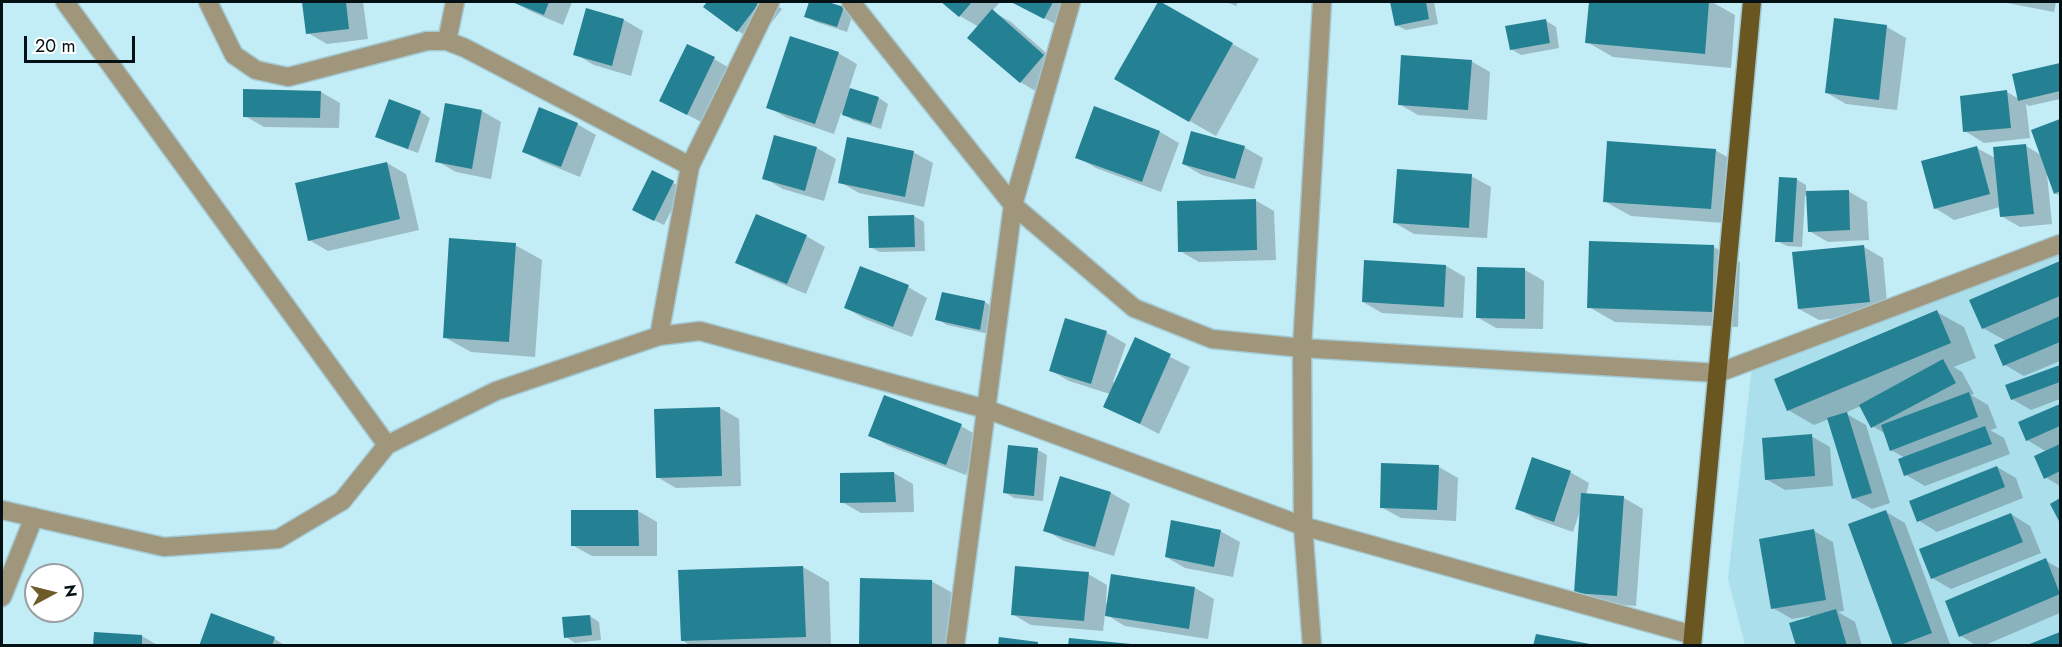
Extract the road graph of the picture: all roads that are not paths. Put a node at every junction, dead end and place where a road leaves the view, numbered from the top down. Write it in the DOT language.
graph roads {
  1 [pos="65,2"];
  2 [pos="208,2"];
  3 [pos="455,2"];
  4 [pos="770,2"];
  5 [pos="851,2"];
  6 [pos="1071,2"];
  7 [pos="1322,2"];
  8 [pos="1752,2"];
  9 [pos="447,41"];
  10 [pos="690,166"];
  11 [pos="1013,205"];
  12 [pos="2061,244"];
  13 [pos="659,336"];
  14 [pos="1302,348"];
  15 [pos="1718,374"];
  16 [pos="986,409"];
  17 [pos="387,445"];
  18 [pos="2,510"];
  19 [pos="34,517"];
  20 [pos="1303,526"];
  21 [pos="2,597"];
  22 [pos="1692,640"];
  23 [pos="955,645"];
  24 [pos="1312,645"];
  1 -- 17 [label="street"];
  2 -- 9 [label="street"];
  3 -- 9 [label="street"];
  4 -- 10 [label="street"];
  5 -- 11 [label="street"];
  6 -- 11 [label="street"];
  7 -- 14 [label="street"];
  8 -- 15 [label="main road"];
  9 -- 10 [label="street"];
  10 -- 13 [label="street"];
  11 -- 14 [label="street"];
  11 -- 16 [label="street"];
  12 -- 15 [label="street"];
  13 -- 16 [label="street"];
  13 -- 17 [label="street"];
  14 -- 15 [label="street"];
  14 -- 20 [label="street"];
  15 -- 22 [label="main road"];
  16 -- 20 [label="street"];
  16 -- 23 [label="street"];
  17 -- 19 [label="street"];
  18 -- 19 [label="street"];
  19 -- 21 [label="street"];
  20 -- 22 [label="street"];
  20 -- 24 [label="street"];
}
